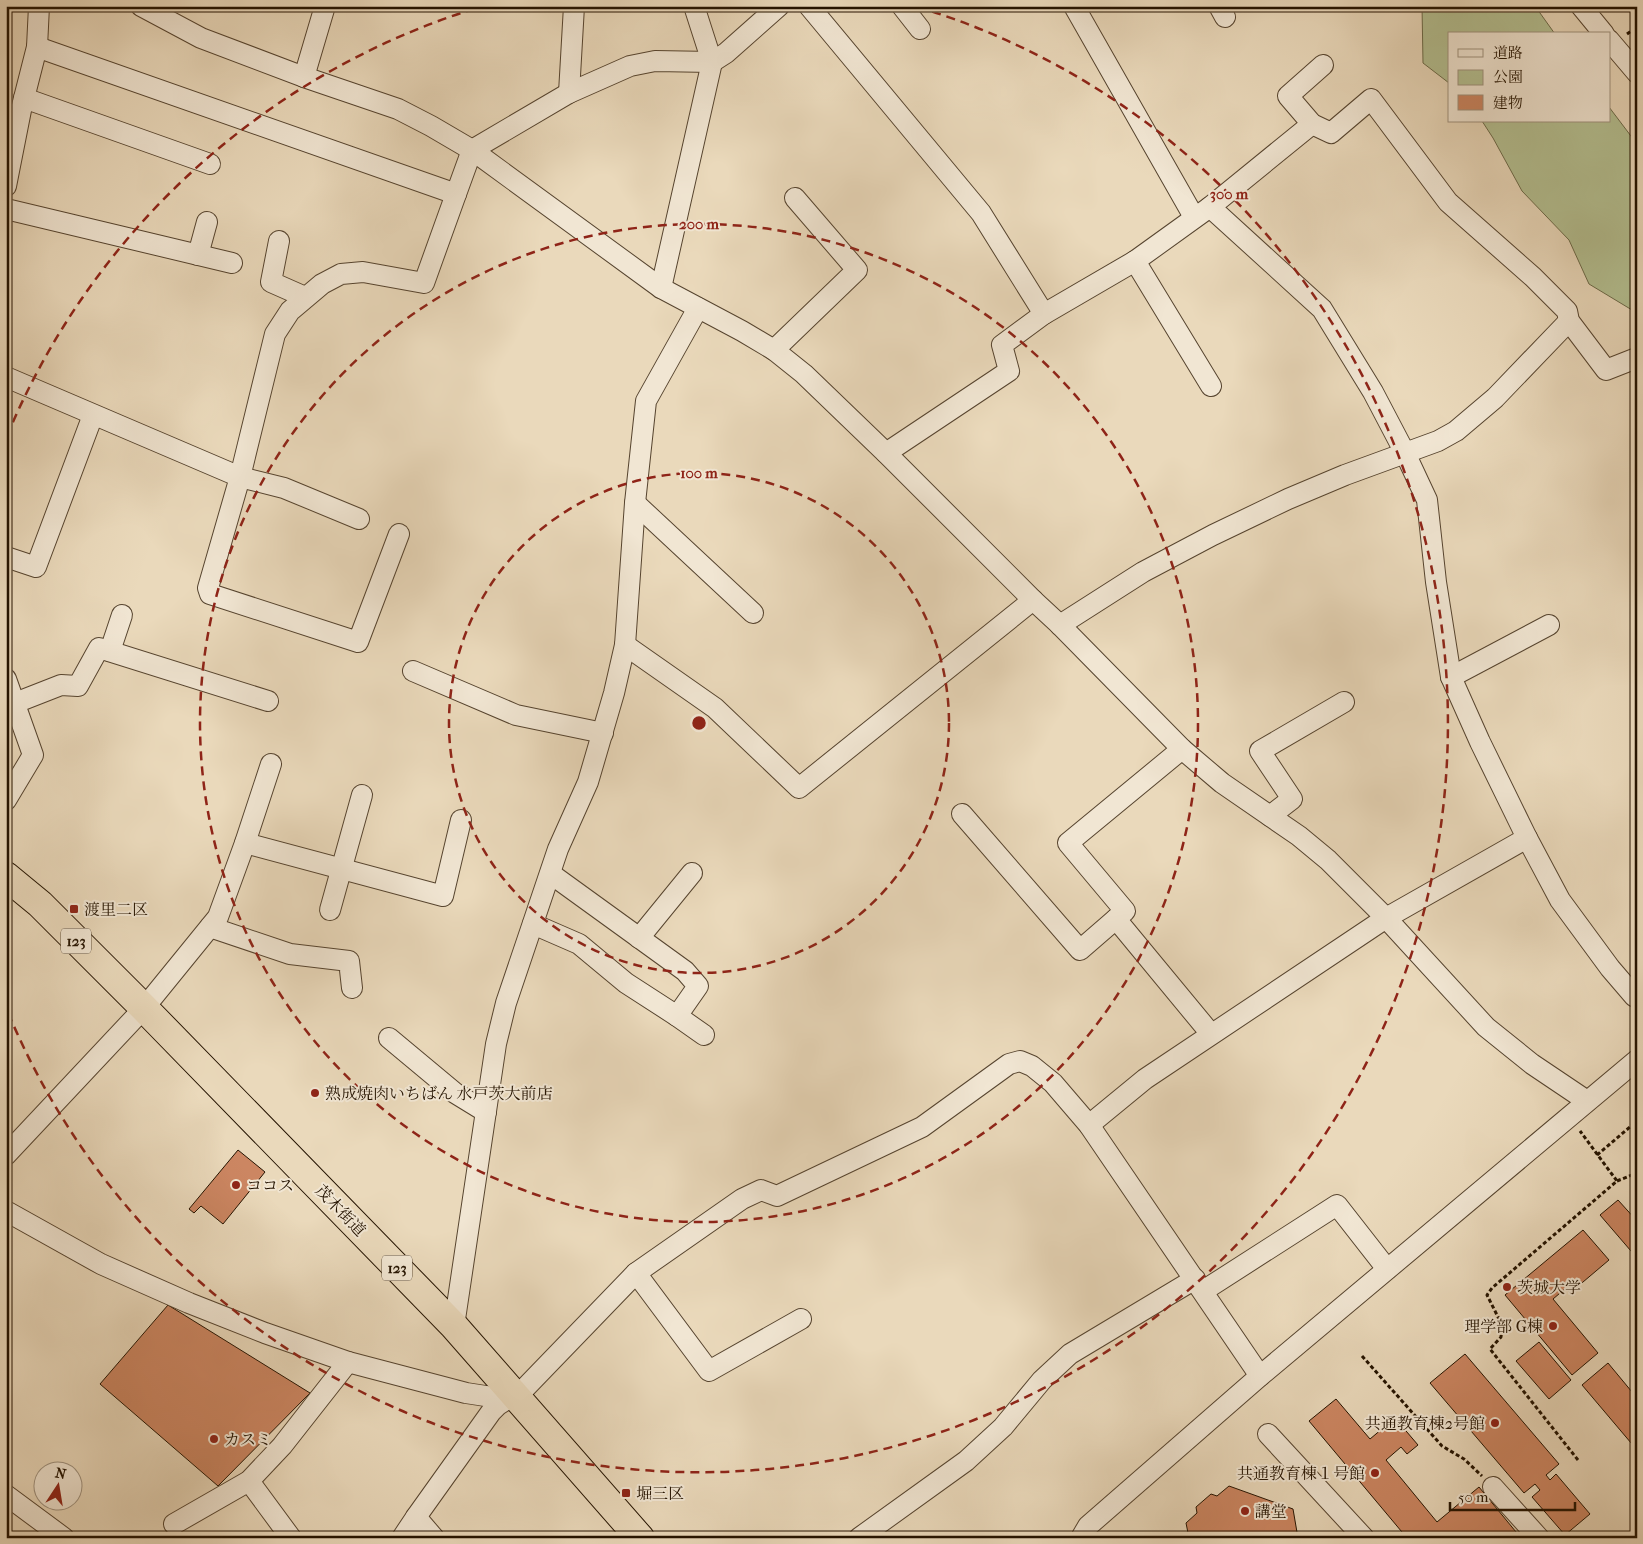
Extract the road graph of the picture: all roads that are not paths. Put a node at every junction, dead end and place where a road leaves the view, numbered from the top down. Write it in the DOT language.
graph roads {
  1 [pos="39,6"];
  2 [pos="141,6"];
  3 [pos="324,6"];
  4 [pos="574,6"];
  5 [pos="694,6"];
  6 [pos="779,6"];
  7 [pos="809,6"];
  8 [pos="902,6"];
  9 [pos="1074,6"];
  10 [pos="1581,6"];
  11 [pos="920,29"];
  12 [pos="1602,32"];
  13 [pos="1610,41"];
  14 [pos="37,47"];
  15 [pos="712,62"];
  16 [pos="1323,65"];
  17 [pos="1637,73"];
  18 [pos="304,77"];
  19 [pos="569,93"];
  20 [pos="24,98"];
  21 [pos="1312,124"];
  22 [pos="472,150"];
  23 [pos="210,164"];
  24 [pos="6,186"];
  25 [pos="456,194"];
  26 [pos="795,198"];
  27 [pos="6,209"];
  28 [pos="1202,212"];
  29 [pos="207,222"];
  30 [pos="279,241"];
  31 [pos="198,254"];
  32 [pos="1135,261"];
  33 [pos="232,263"];
  34 [pos="661,288"];
  35 [pos="305,296"];
  36 [pos="698,308"];
  37 [pos="1044,314"];
  38 [pos="1569,321"];
  39 [pos="774,350"];
  40 [pos="1637,363"];
  41 [pos="6,378"];
  42 [pos="1211,386"];
  43 [pos="92,415"];
  44 [pos="886,453"];
  45 [pos="1405,453"];
  46 [pos="240,477"];
  47 [pos="635,503"];
  48 [pos="359,519"];
  49 [pos="399,534"];
  50 [pos="6,557"];
  51 [pos="1033,600"];
  52 [pos="753,613"];
  53 [pos="122,615"];
  54 [pos="1060,625"];
  55 [pos="1549,625"];
  56 [pos="624,645"];
  57 [pos="110,651"];
  58 [pos="413,671"];
  59 [pos="1451,677"];
  60 [pos="6,679"];
  61 [pos="268,701"];
  62 [pos="1344,702"];
  63 [pos="15,703"];
  64 [pos="603,733"];
  65 [pos="1182,749"];
  66 [pos="271,764"];
  67 [pos="362,795"];
  68 [pos="6,800"];
  69 [pos="962,814"];
  70 [pos="1270,816"];
  71 [pos="461,820"];
  72 [pos="1527,838"];
  73 [pos="245,843"];
  74 [pos="342,869"];
  75 [pos="692,873"];
  76 [pos="551,874"];
  77 [pos="6,876"];
  78 [pos="330,910"];
  79 [pos="1386,918"];
  80 [pos="1116,919"];
  81 [pos="532,924"];
  82 [pos="210,927"];
  83 [pos="639,938"];
  84 [pos="352,988"];
  85 [pos="1637,995"];
  86 [pos="144,1008"];
  87 [pos="677,1016"];
  88 [pos="1211,1034"];
  89 [pos="704,1035"];
  90 [pos="389,1038"];
  91 [pos="1637,1060"];
  92 [pos="1586,1101"];
  93 [pos="486,1112"];
  94 [pos="1089,1125"];
  95 [pos="6,1155"];
  96 [pos="6,1211"];
  97 [pos="1387,1269"];
  98 [pos="636,1273"];
  99 [pos="1199,1285"];
  100 [pos="802,1319"];
  101 [pos="454,1326"];
  102 [pos="348,1362"];
  103 [pos="1260,1376"];
  104 [pos="515,1393"];
  105 [pos="1268,1434"];
  106 [pos="249,1481"];
  107 [pos="1493,1487"];
  108 [pos="6,1495"];
  109 [pos="416,1517"];
  110 [pos="174,1524"];
  111 [pos="64,1538"];
  112 [pos="291,1538"];
  113 [pos="402,1538"];
  114 [pos="434,1538"];
  115 [pos="640,1538"];
  116 [pos="859,1538"];
  117 [pos="1081,1538"];
  118 [pos="1364,1538"];
  119 [pos="1539,1538"];
  1 -- 14 [label="street"];
  2 -- 18 [label="street"];
  3 -- 18 [label="street"];
  4 -- 19 [label="street"];
  5 -- 15 [label="street"];
  6 -- 15 [label="street"];
  7 -- 37 [label="street"];
  8 -- 11 [label="street"];
  9 -- 28 [label="street"];
  10 -- 12 [label="street"];
  13 -- 17 [label="street"];
  14 -- 20 [label="street"];
  14 -- 25 [label="street"];
  15 -- 19 [label="street"];
  15 -- 34 [label="street"];
  16 -- 21 [label="street"];
  18 -- 22 [label="street"];
  19 -- 22 [label="street"];
  20 -- 23 [label="street"];
  20 -- 24 [label="street"];
  21 -- 28 [label="street"];
  21 -- 38 [label="street"];
  22 -- 25 [label="street"];
  22 -- 34 [label="street"];
  25 -- 35 [label="street"];
  26 -- 39 [label="street"];
  27 -- 31 [label="street"];
  28 -- 32 [label="street"];
  28 -- 45 [label="street"];
  29 -- 31 [label="street"];
  30 -- 35 [label="street"];
  31 -- 33 [label="street"];
  32 -- 37 [label="street"];
  32 -- 42 [label="street"];
  34 -- 36 [label="street"];
  35 -- 46 [label="street"];
  36 -- 39 [label="street"];
  36 -- 47 [label="street"];
  37 -- 44 [label="street"];
  38 -- 40 [label="street"];
  38 -- 45 [label="street"];
  39 -- 44 [label="street"];
  41 -- 43 [label="street"];
  43 -- 46 [label="street"];
  43 -- 50 [label="street"];
  44 -- 51 [label="street"];
  45 -- 54 [label="street"];
  45 -- 59 [label="street"];
  46 -- 48 [label="street"];
  46 -- 49 [label="street"];
  47 -- 52 [label="street"];
  47 -- 56 [label="street"];
  51 -- 54 [label="street"];
  51 -- 56 [label="street"];
  53 -- 57 [label="street"];
  54 -- 65 [label="street"];
  55 -- 59 [label="street"];
  56 -- 64 [label="street"];
  57 -- 61 [label="street"];
  57 -- 63 [label="street"];
  58 -- 64 [label="street"];
  59 -- 72 [label="street"];
  60 -- 63 [label="street"];
  62 -- 70 [label="street"];
  63 -- 68 [label="street"];
  64 -- 76 [label="street"];
  65 -- 70 [label="street"];
  65 -- 80 [label="street"];
  66 -- 73 [label="street"];
  67 -- 74 [label="street"];
  69 -- 80 [label="street"];
  70 -- 79 [label="street"];
  71 -- 74 [label="street"];
  72 -- 79 [label="street"];
  72 -- 85 [label="street"];
  73 -- 74 [label="street"];
  73 -- 82 [label="street"];
  74 -- 78 [label="street"];
  75 -- 83 [label="street"];
  76 -- 81 [label="street"];
  76 -- 83 [label="street"];
  77 -- 86 [label="highway, 茂木街道 / 123"];
  79 -- 88 [label="street"];
  79 -- 92 [label="street"];
  80 -- 88 [label="street"];
  81 -- 87 [label="street"];
  81 -- 93 [label="street"];
  82 -- 84 [label="street"];
  82 -- 86 [label="street"];
  83 -- 87 [label="street"];
  86 -- 95 [label="street"];
  86 -- 101 [label="highway, 茂木街道 / 123"];
  87 -- 89 [label="street"];
  88 -- 94 [label="street"];
  90 -- 93 [label="street"];
  91 -- 92 [label="street"];
  92 -- 97 [label="street"];
  93 -- 101 [label="street"];
  94 -- 98 [label="street"];
  94 -- 99 [label="street"];
  96 -- 102 [label="street"];
  97 -- 99 [label="street"];
  97 -- 103 [label="street"];
  98 -- 100 [label="street"];
  98 -- 104 [label="street"];
  99 -- 103 [label="street"];
  99 -- 116 [label="street"];
  101 -- 104 [label="highway, 茂木街道 / 123"];
  102 -- 104 [label="street"];
  102 -- 106 [label="street"];
  103 -- 117 [label="street"];
  104 -- 109 [label="street"];
  104 -- 115 [label="highway, 茂木街道 / 123"];
  105 -- 118 [label="street"];
  106 -- 110 [label="street"];
  106 -- 112 [label="street"];
  107 -- 119 [label="street"];
  108 -- 111 [label="street"];
  109 -- 113 [label="street"];
  109 -- 114 [label="street"];
}
